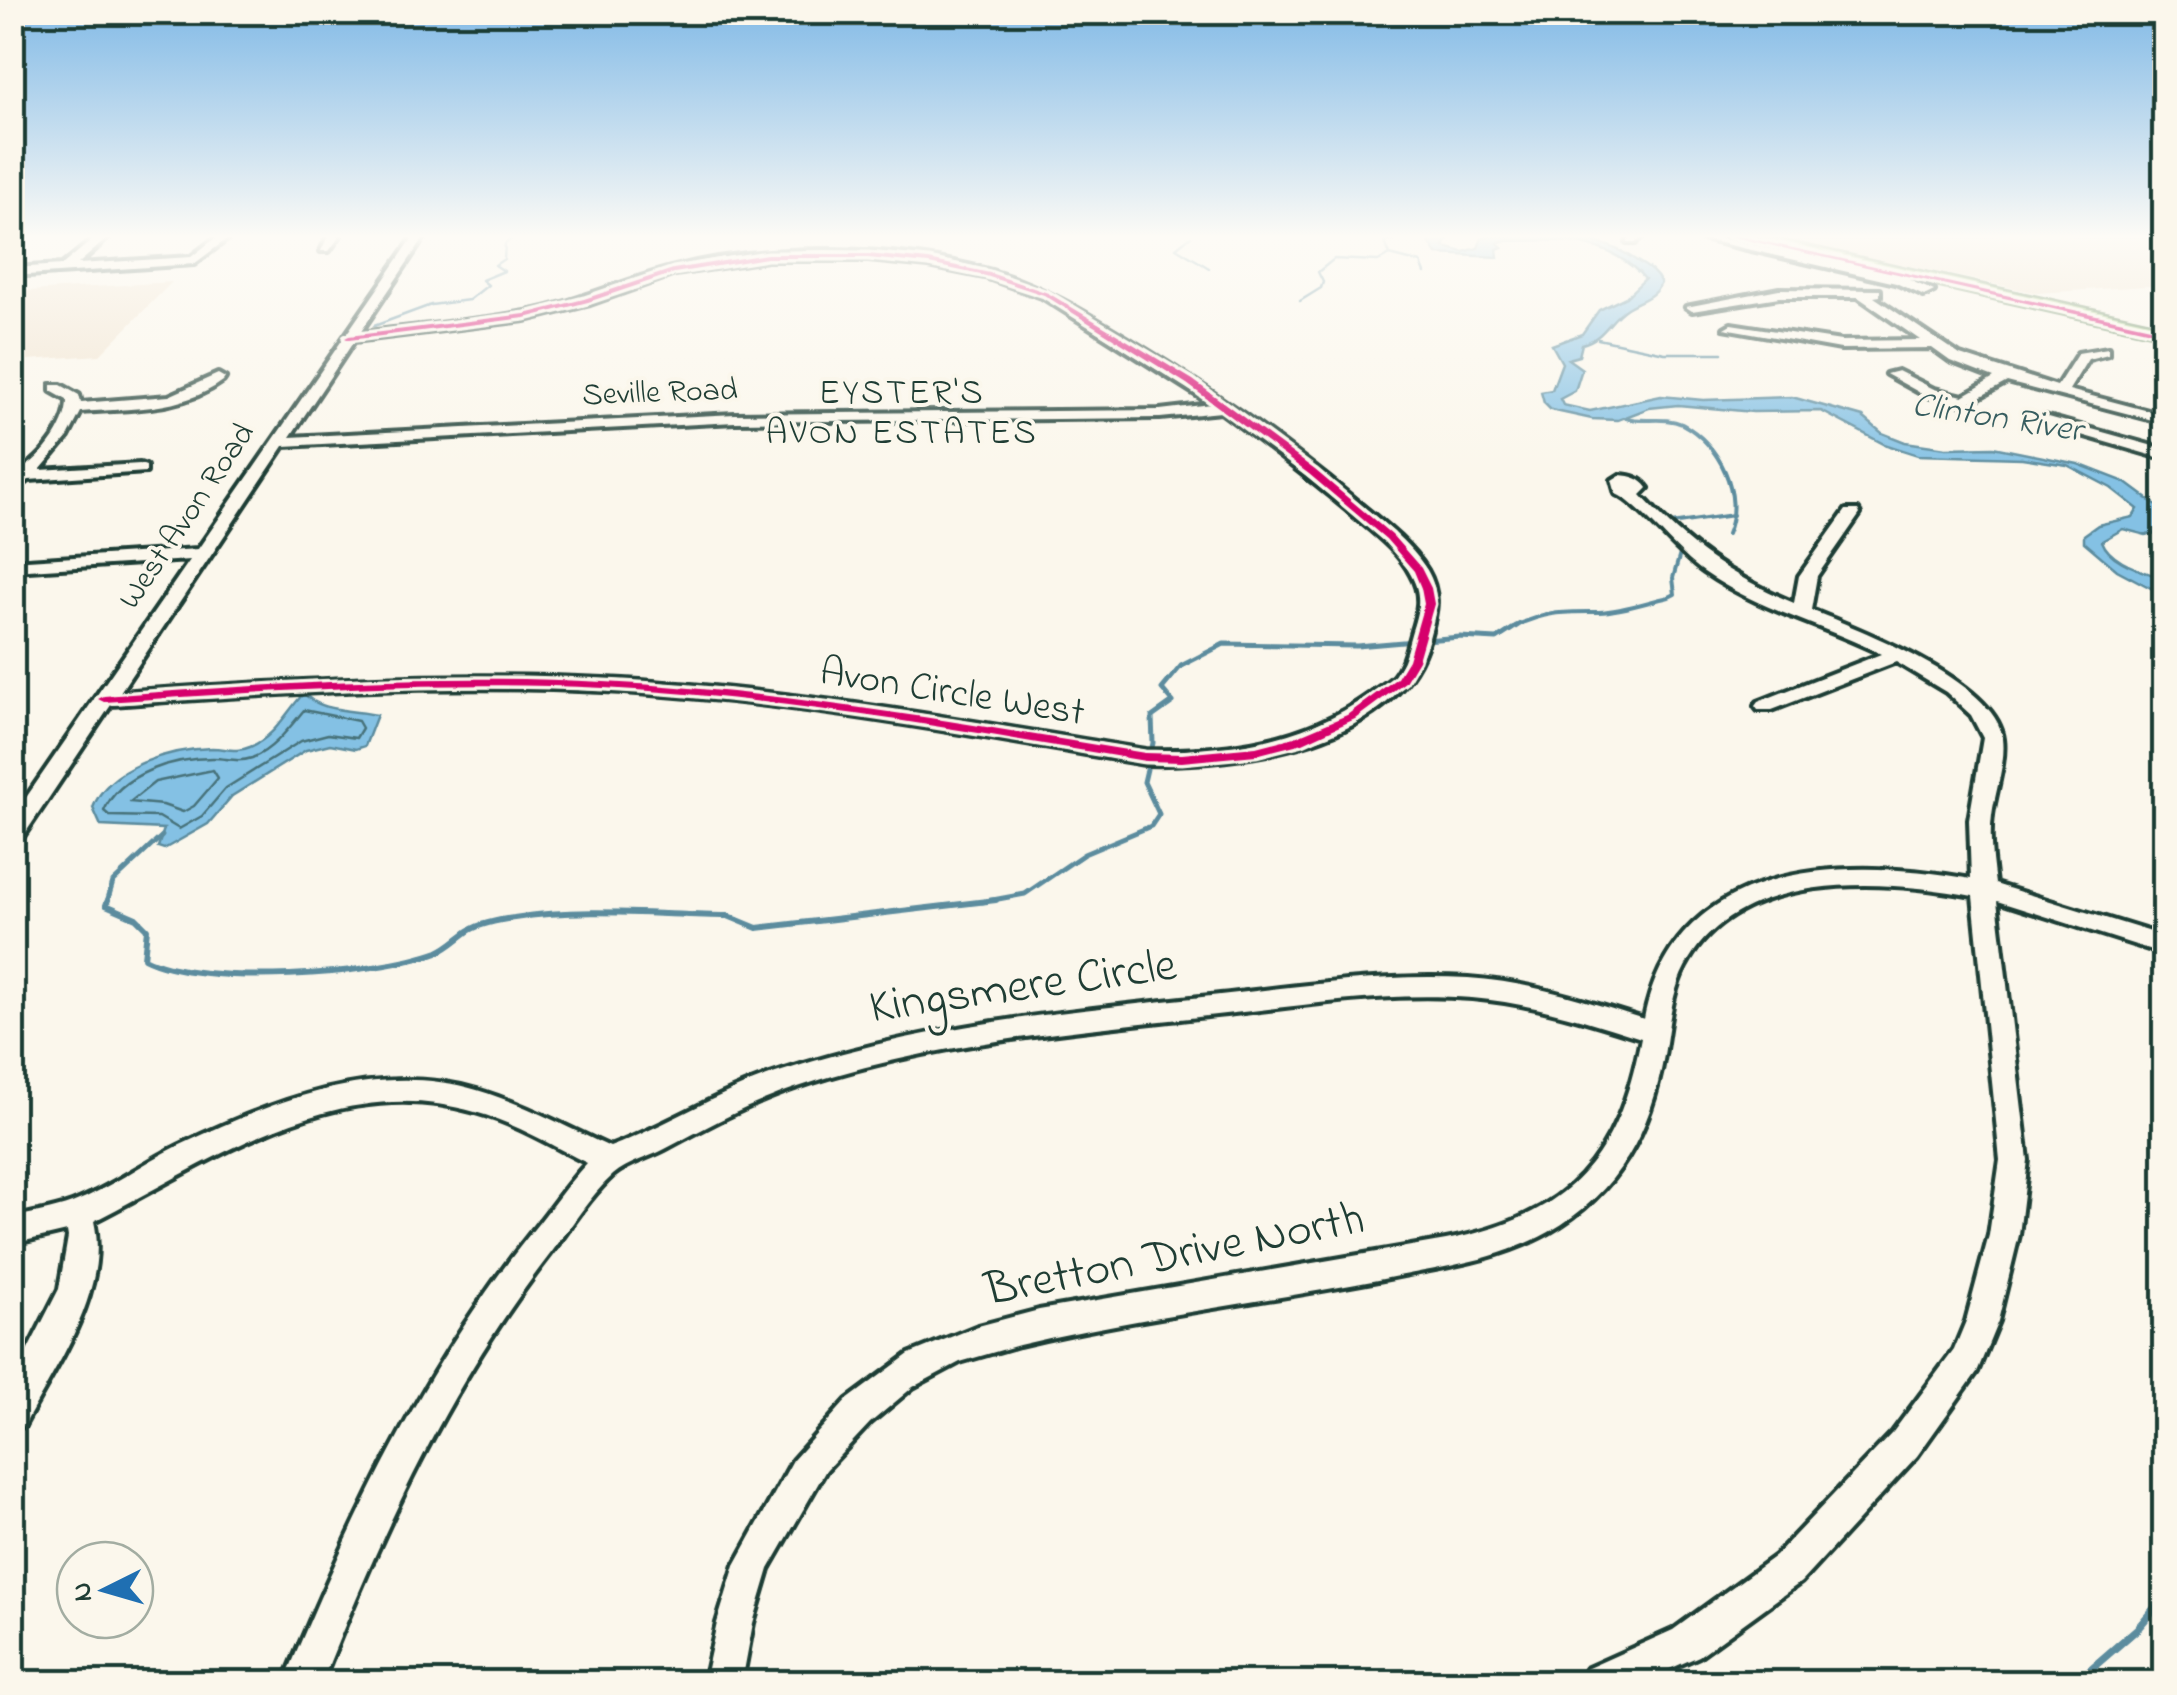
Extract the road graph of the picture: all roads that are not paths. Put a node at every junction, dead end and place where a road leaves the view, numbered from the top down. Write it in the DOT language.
graph roads {
  1 [pos="365,315"];
  2 [pos="523,315"];
  3 [pos="1082,315"];
  4 [pos="1895,315"];
  5 [pos="1732,328"];
  6 [pos="349,338"];
  7 [pos="1935,344"];
  8 [pos="2103,351"];
  9 [pos="1893,374"];
  10 [pos="2005,376"];
  11 [pos="218,378"];
  12 [pos="56,388"];
  13 [pos="2061,391"];
  14 [pos="1224,407"];
  15 [pos="75,408"];
  16 [pos="2142,413"];
  17 [pos="2164,419"];
  18 [pos="2045,420"];
  19 [pos="2120,440"];
  20 [pos="278,442"];
  21 [pos="2164,454"];
  22 [pos="140,470"];
  23 [pos="16,480"];
  24 [pos="1632,495"];
  25 [pos="1852,514"];
  26 [pos="198,559"];
  27 [pos="12,566"];
  28 [pos="12,576"];
  29 [pos="1802,614"];
  30 [pos="1896,655"];
  31 [pos="104,699"];
  32 [pos="1765,706"];
  33 [pos="12,836"];
  34 [pos="1984,891"];
  35 [pos="2164,946"];
  36 [pos="1653,1032"];
  37 [pos="610,1161"];
  38 [pos="78,1214"];
  39 [pos="12,1231"];
  40 [pos="12,1414"];
  41 [pos="304,1682"];
  42 [pos="723,1682"];
  43 [pos="1599,1682"];
  1 -- 6 [label="street, West Avon Road"];
  2 -- 6 [label="street, Avon Circle West"];
  3 -- 14 [label="street, Avon Circle West"];
  4 -- 7 [label="street"];
  5 -- 7 [label="street"];
  6 -- 20 [label="street, West Avon Road"];
  7 -- 10 [label="street"];
  8 -- 13 [label="street"];
  9 -- 10 [label="street"];
  10 -- 13 [label="street"];
  11 -- 15 [label="street"];
  12 -- 15 [label="street"];
  13 -- 16 [label="street"];
  14 -- 20 [label="street, Seville Road"];
  14 -- 31 [label="street, Avon Circle West"];
  15 -- 23 [label="street"];
  16 -- 17 [label="street"];
  16 -- 19 [label="street"];
  18 -- 19 [label="street"];
  19 -- 21 [label="street"];
  20 -- 26 [label="street, West Avon Road"];
  22 -- 23 [label="street"];
  24 -- 29 [label="street"];
  25 -- 29 [label="street"];
  26 -- 27 [label="street"];
  26 -- 28 [label="street"];
  26 -- 31 [label="street, West Avon Road"];
  29 -- 30 [label="street"];
  30 -- 32 [label="street"];
  30 -- 34 [label="street"];
  31 -- 33 [label="street, West Avon Road"];
  34 -- 35 [label="street, Bretton Drive North"];
  34 -- 36 [label="street, Bretton Drive North"];
  34 -- 43 [label="street"];
  36 -- 37 [label="street, Kingsmere Circle"];
  36 -- 42 [label="street, Bretton Drive North"];
  37 -- 38 [label="street"];
  37 -- 41 [label="street, Kingsmere Circle"];
  38 -- 39 [label="street"];
  38 -- 40 [label="street"];
}
